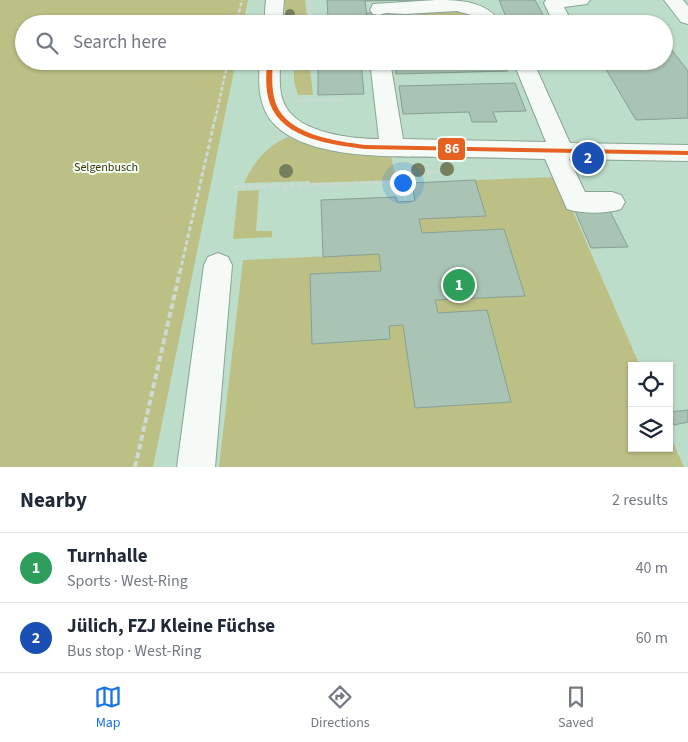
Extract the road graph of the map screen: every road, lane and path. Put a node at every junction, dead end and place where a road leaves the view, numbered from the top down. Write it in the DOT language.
graph roads {
  1 [pos="242,0"];
  2 [pos="275,0"];
  3 [pos="310,0"];
  4 [pos="580,0"];
  5 [pos="595,0"];
  6 [pos="673,0"];
  7 [pos="238,15"];
  8 [pos="274,15"];
  9 [pos="310,15"];
  10 [pos="379,15"];
  11 [pos="410,15"];
  12 [pos="416,15"];
  13 [pos="486,15"];
  14 [pos="559,15"];
  15 [pos="688,18"];
  16 [pos="226,70"];
  17 [pos="270,70"];
  18 [pos="381,70"];
  19 [pos="527,70"];
  20 [pos="343,99"];
  21 [pos="276,111"];
  22 [pos="392,148"];
  23 [pos="558,150"];
  24 [pos="687,155"];
  25 [pos="489,170"];
  26 [pos="492,179"];
  27 [pos="234,187"];
  28 [pos="285,187"];
  29 [pos="284,192"];
  30 [pos="406,201"];
  31 [pos="612,202"];
  32 [pos="218,265"];
  33 [pos="135,467"];
  34 [pos="196,467"];
  1 -- 7 [label="path"];
  2 -- 8 [label="street"];
  3 -- 9 [label="path"];
  4 -- 5 [label="street"];
  4 -- 14 [label="street"];
  6 -- 15 [label="street"];
  10 -- 11 [label="street"];
  12 -- 13 [label="street"];
  16 -- 33 [label="path"];
  17 -- 21 [label="street"];
  18 -- 22 [label="street"];
  19 -- 23 [label="street"];
  20 -- 21 [label="path"];
  21 -- 22 [label="street"];
  22 -- 23 [label="street"];
  23 -- 24 [label="street"];
  23 -- 31 [label="street"];
  25 -- 26 [label="path"];
  27 -- 28 [label="path"];
  28 -- 29 [label="path"];
  28 -- 30 [label="path"];
  32 -- 34 [label="street"];
}
